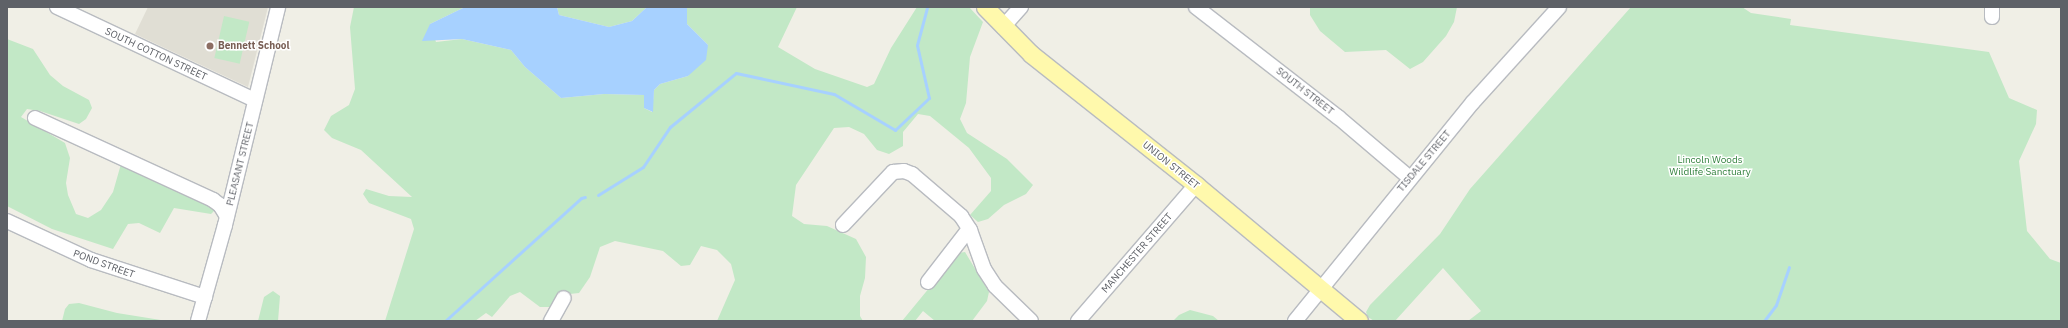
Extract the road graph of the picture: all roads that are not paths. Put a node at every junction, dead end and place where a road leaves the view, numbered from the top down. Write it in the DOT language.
graph roads {
  1 [pos="57,7"];
  2 [pos="278,7"];
  3 [pos="985,7"];
  4 [pos="1021,7"];
  5 [pos="1196,7"];
  6 [pos="1559,7"];
  7 [pos="1003,27"];
  8 [pos="255,100"];
  9 [pos="34,118"];
  10 [pos="1410,178"];
  11 [pos="1196,185"];
  12 [pos="227,216"];
  13 [pos="7,221"];
  14 [pos="843,225"];
  15 [pos="969,229"];
  16 [pos="928,282"];
  17 [pos="1320,288"];
  18 [pos="205,297"];
  19 [pos="564,298"];
  20 [pos="198,321"];
  21 [pos="551,321"];
  22 [pos="1031,321"];
  23 [pos="1078,321"];
  24 [pos="1295,321"];
  25 [pos="1359,321"];
  1 -- 8 [label="street, SOUTH COTTON STREET"];
  2 -- 8 [label="street, PLEASANT STREET"];
  3 -- 7 [label="main road, UNION STREET"];
  4 -- 7 [label="street"];
  5 -- 10 [label="street, SOUTH STREET"];
  6 -- 10 [label="street, TISDALE STREET"];
  7 -- 11 [label="main road, UNION STREET"];
  8 -- 12 [label="street, PLEASANT STREET"];
  9 -- 12 [label="street"];
  10 -- 17 [label="street, TISDALE STREET"];
  11 -- 17 [label="main road, UNION STREET"];
  11 -- 23 [label="street, MANCHESTER STREET"];
  12 -- 18 [label="street, PLEASANT STREET"];
  13 -- 18 [label="street, POND STREET"];
  14 -- 15 [label="street"];
  15 -- 16 [label="street"];
  15 -- 22 [label="street"];
  17 -- 24 [label="street, TISDALE STREET"];
  17 -- 25 [label="main road, UNION STREET"];
  18 -- 20 [label="street, PLEASANT STREET"];
  19 -- 21 [label="street"];
}
